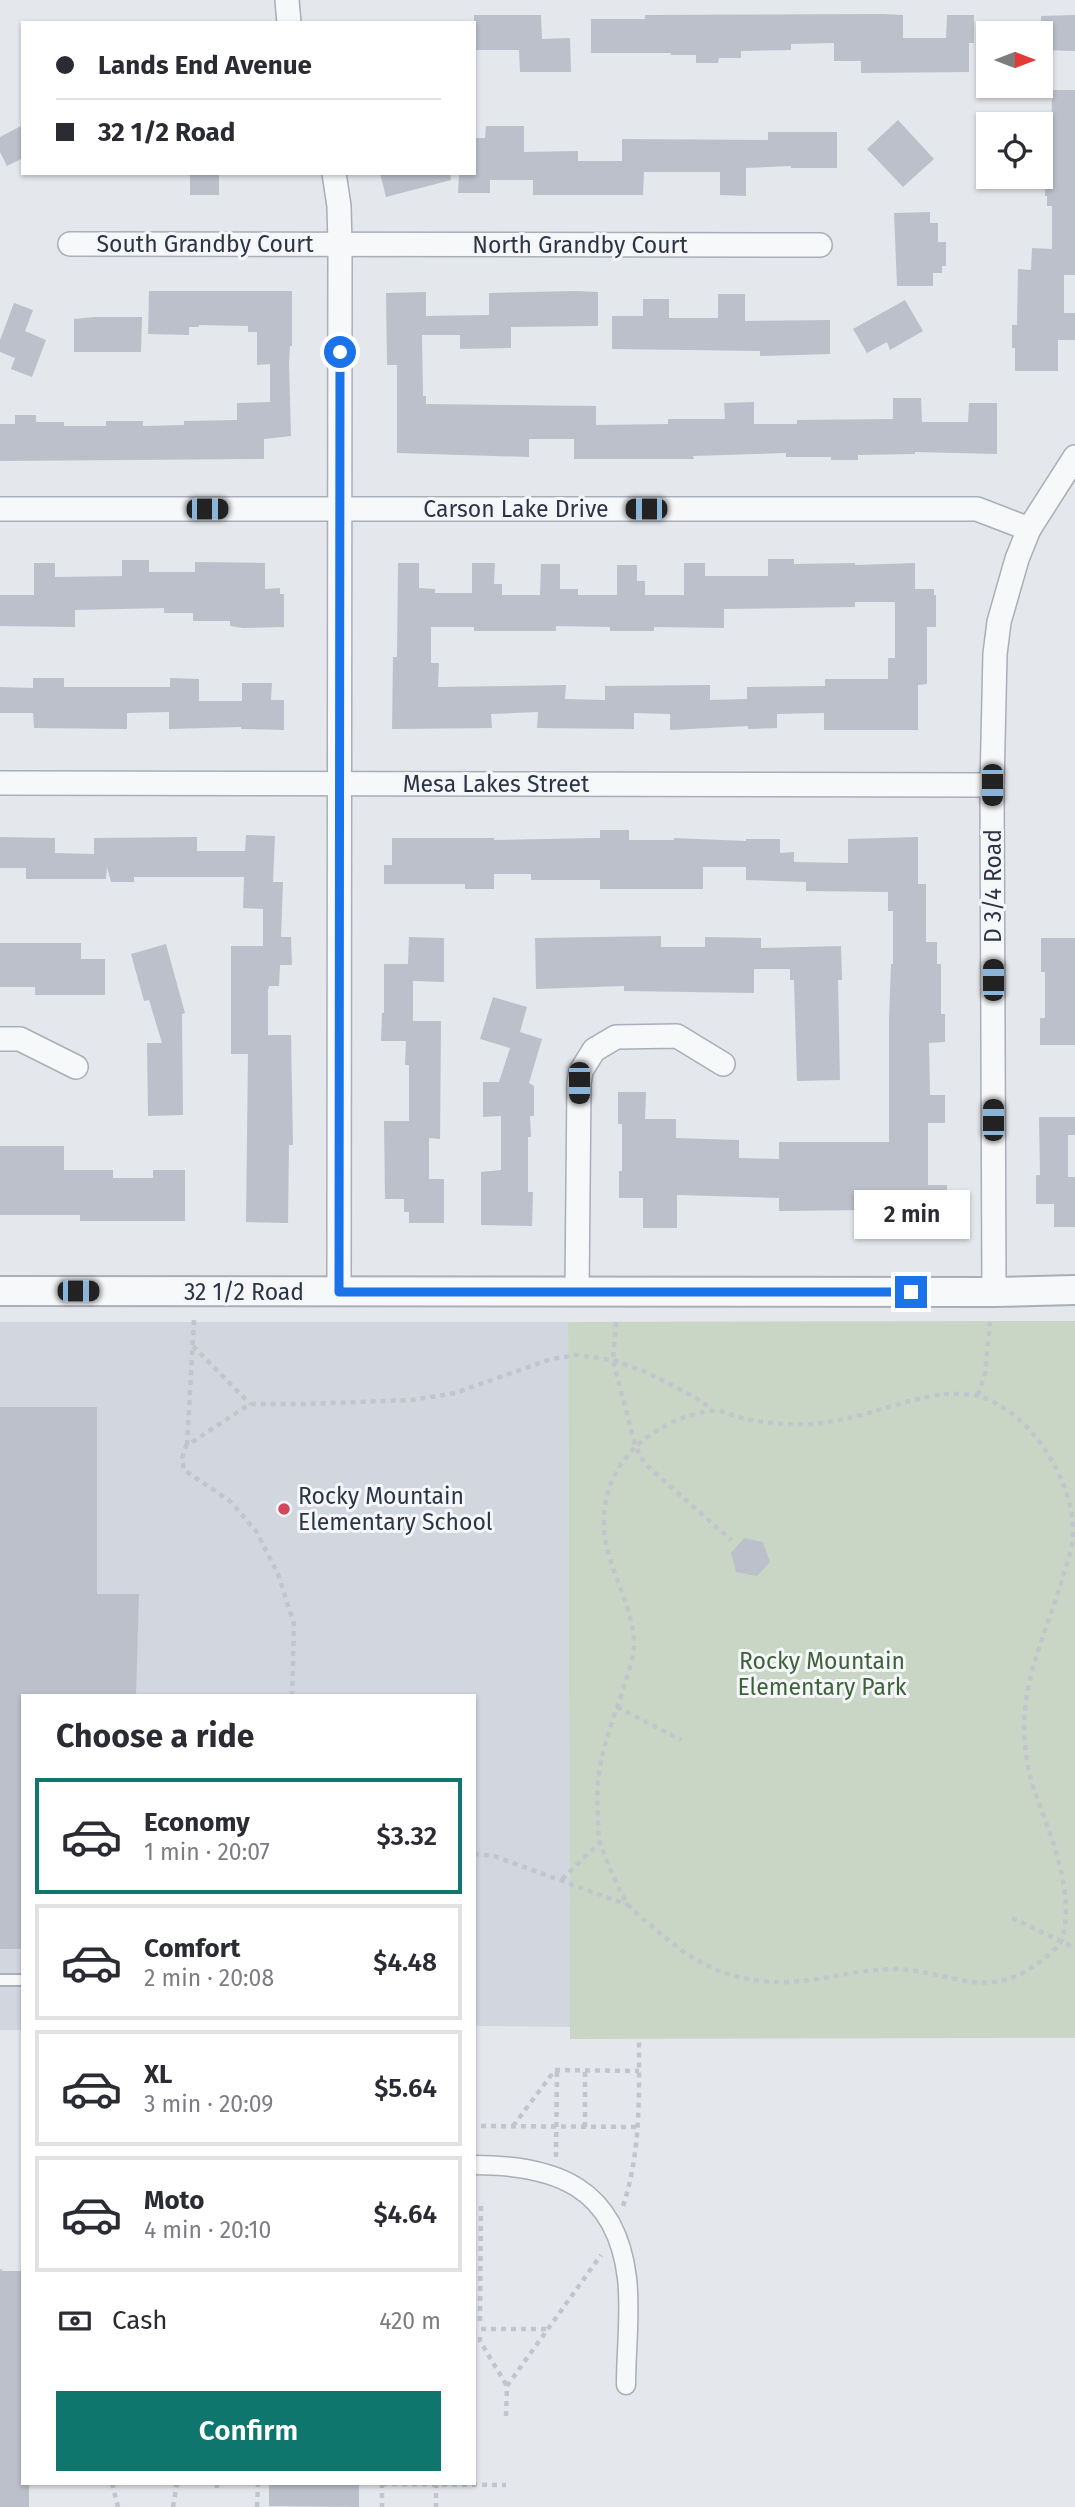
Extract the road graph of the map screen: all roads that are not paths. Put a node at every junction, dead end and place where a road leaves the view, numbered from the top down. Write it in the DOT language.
graph roads {
  1 [pos="287,0"];
  2 [pos="289,21"];
  3 [pos="334,175"];
  4 [pos="71,244"];
  5 [pos="340,245"];
  6 [pos="820,245"];
  7 [pos="1075,457"];
  8 [pos="0,509"];
  9 [pos="340,509"];
  10 [pos="1029,529"];
  11 [pos="0,783"];
  12 [pos="340,784"];
  13 [pos="992,785"];
  14 [pos="0,1039"];
  15 [pos="723,1064"];
  16 [pos="76,1068"];
  17 [pos="1075,1290"];
  18 [pos="0,1291"];
  19 [pos="339,1292"];
  20 [pos="577,1292"];
  21 [pos="994,1292"];
  22 [pos="0,1980"];
  23 [pos="21,1980"];
  24 [pos="476,2165"];
  25 [pos="626,2385"];
  1 -- 2 [label="street"];
  3 -- 5 [label="street"];
  4 -- 5 [label="street, South Grandby Court"];
  5 -- 6 [label="street, North Grandby Court"];
  5 -- 9 [label="street"];
  7 -- 10 [label="street, D 3/4 Road"];
  8 -- 9 [label="street, Carson Lake Drive"];
  9 -- 10 [label="street, Carson Lake Drive"];
  9 -- 12 [label="street"];
  10 -- 13 [label="street, D 3/4 Road"];
  11 -- 12 [label="street, Mesa Lakes Street"];
  12 -- 13 [label="street, Mesa Lakes Street"];
  12 -- 19 [label="street"];
  13 -- 21 [label="street, D 3/4 Road"];
  14 -- 16 [label="street"];
  15 -- 20 [label="street"];
  17 -- 21 [label="street, 32 1/2 Road"];
  18 -- 19 [label="street, 32 1/2 Road"];
  19 -- 20 [label="street, 32 1/2 Road"];
  20 -- 21 [label="street, 32 1/2 Road"];
  22 -- 23 [label="lane"];
  24 -- 25 [label="street"];
}
